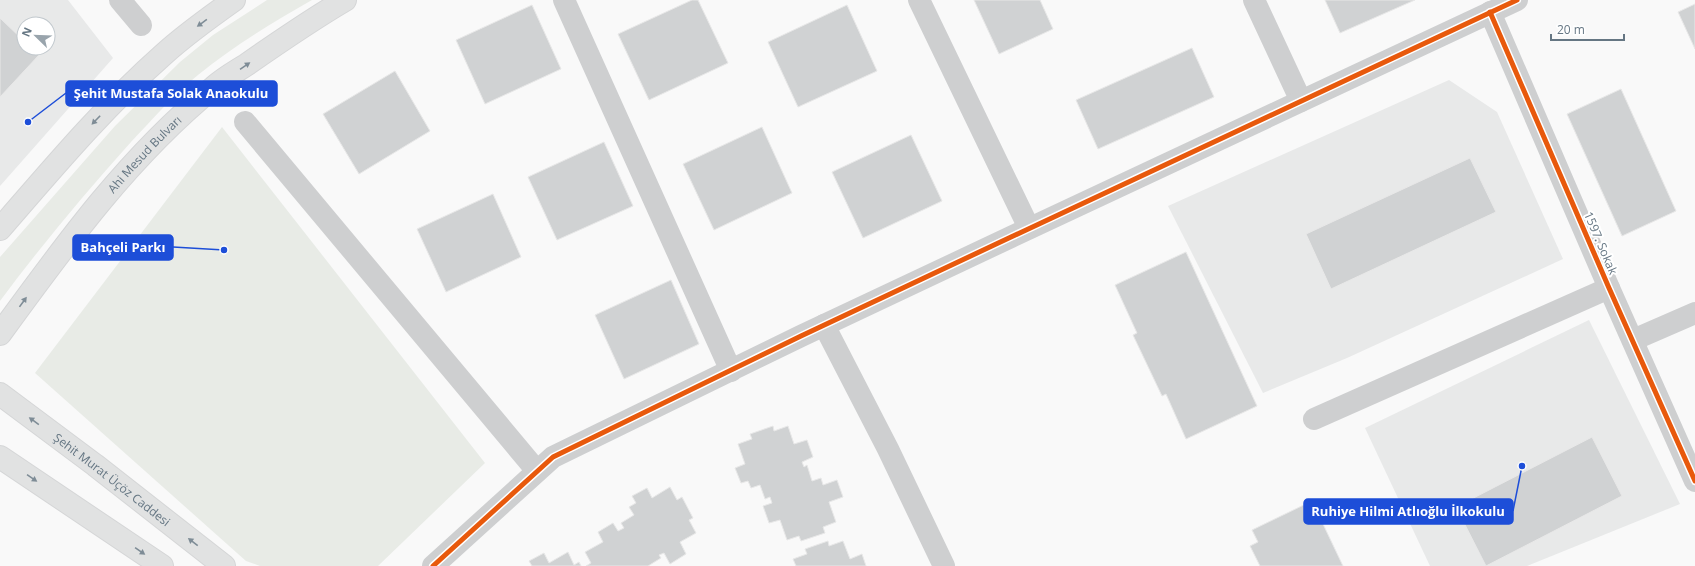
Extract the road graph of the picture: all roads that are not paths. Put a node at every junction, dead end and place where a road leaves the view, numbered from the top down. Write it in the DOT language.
graph roads {
  1 [pos="120,0"];
  2 [pos="234,0"];
  3 [pos="345,0"];
  4 [pos="564,0"];
  5 [pos="919,0"];
  6 [pos="1254,0"];
  7 [pos="1517,0"];
  8 [pos="1490,12"];
  9 [pos="141,25"];
  10 [pos="1301,101"];
  11 [pos="245,122"];
  12 [pos="1029,228"];
  13 [pos="0,229"];
  14 [pos="1609,288"];
  15 [pos="1695,312"];
  16 [pos="824,325"];
  17 [pos="0,334"];
  18 [pos="1632,340"];
  19 [pos="731,371"];
  20 [pos="0,394"];
  21 [pos="1314,419"];
  22 [pos="0,457"];
  23 [pos="537,471"];
  24 [pos="1695,481"];
  25 [pos="162,566"];
  26 [pos="224,566"];
  27 [pos="433,566"];
  28 [pos="944,566"];
  1 -- 9 [label="street"];
  2 -- 13 [label="main road, one-way"];
  17 -- 3 [label="main road, Ahi Mesud Bulvarı, one-way"];
  4 -- 19 [label="street"];
  5 -- 12 [label="street"];
  6 -- 10 [label="street"];
  7 -- 8 [label="street"];
  8 -- 10 [label="street"];
  8 -- 14 [label="street, 1597. Sokak"];
  10 -- 12 [label="street"];
  11 -- 23 [label="street"];
  12 -- 16 [label="street"];
  14 -- 18 [label="street, 1597. Sokak"];
  14 -- 21 [label="street"];
  15 -- 18 [label="street"];
  16 -- 19 [label="street"];
  16 -- 28 [label="street"];
  18 -- 24 [label="street, 1597. Sokak"];
  19 -- 23 [label="street"];
  26 -- 20 [label="main road, Şehit Murat Üçöz Caddesi, one-way"];
  22 -- 25 [label="main road, one-way"];
  23 -- 27 [label="street"];
}
